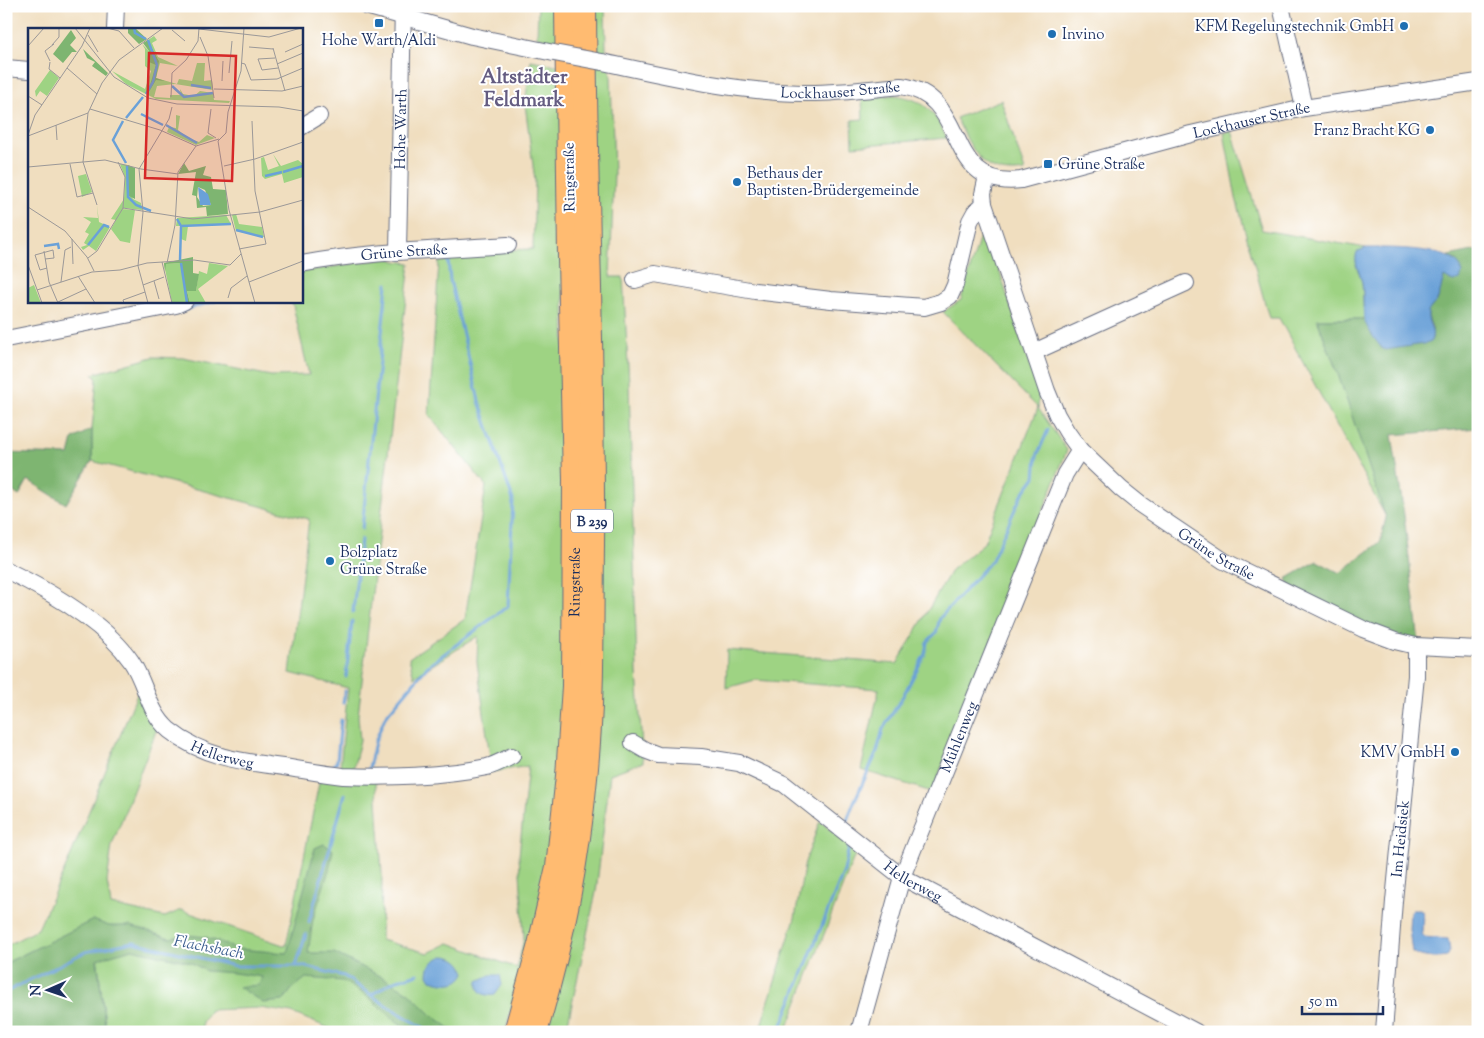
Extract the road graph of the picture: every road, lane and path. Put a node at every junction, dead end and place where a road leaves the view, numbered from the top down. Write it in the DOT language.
graph roads {
  1 [pos="116,6"];
  2 [pos="366,6"];
  3 [pos="567,6"];
  4 [pos="584,6"];
  5 [pos="1281,6"];
  6 [pos="403,12"];
  7 [pos="114,28"];
  8 [pos="6,68"];
  9 [pos="28,70"];
  10 [pos="1478,82"];
  11 [pos="1304,108"];
  12 [pos="319,116"];
  13 [pos="302,126"];
  14 [pos="987,176"];
  15 [pos="984,204"];
  16 [pos="508,245"];
  17 [pos="398,251"];
  18 [pos="302,264"];
  19 [pos="635,280"];
  20 [pos="1186,283"];
  21 [pos="180,302"];
  22 [pos="6,339"];
  23 [pos="1034,352"];
  24 [pos="1080,450"];
  25 [pos="6,570"];
  26 [pos="1416,646"];
  27 [pos="1478,649"];
  28 [pos="633,743"];
  29 [pos="512,756"];
  30 [pos="902,877"];
  31 [pos="526,1029"];
  32 [pos="859,1032"];
  33 [pos="1196,1032"];
  34 [pos="1384,1032"];
  1 -- 7 [label="street"];
  2 -- 6 [label="street, Lockhauser Straße"];
  3 -- 31 [label="highway, Ringstraße / B 239"];
  4 -- 31 [label="highway, Ringstraße / B 239"];
  5 -- 11 [label="street"];
  6 -- 14 [label="street, Lockhauser Straße, bridge"];
  6 -- 17 [label="street, Hohe Warth"];
  8 -- 9 [label="street"];
  10 -- 11 [label="street, Lockhauser Straße"];
  11 -- 14 [label="street, Lockhauser Straße"];
  12 -- 13 [label="street"];
  14 -- 15 [label="street, Grüne Straße"];
  15 -- 19 [label="street"];
  15 -- 23 [label="street, Grüne Straße"];
  16 -- 17 [label="street, Grüne Straße"];
  17 -- 18 [label="street, Grüne Straße"];
  20 -- 23 [label="street"];
  21 -- 22 [label="street"];
  23 -- 24 [label="street, Grüne Straße"];
  24 -- 26 [label="street, Grüne Straße"];
  24 -- 30 [label="street, Mühlenweg"];
  25 -- 29 [label="street, Hellerweg"];
  26 -- 27 [label="street, Grüne Straße"];
  26 -- 34 [label="street, Im Heidsiek"];
  28 -- 30 [label="street, Hellerweg"];
  30 -- 32 [label="street, Mühlenweg"];
  30 -- 33 [label="street, Hellerweg"];
}
